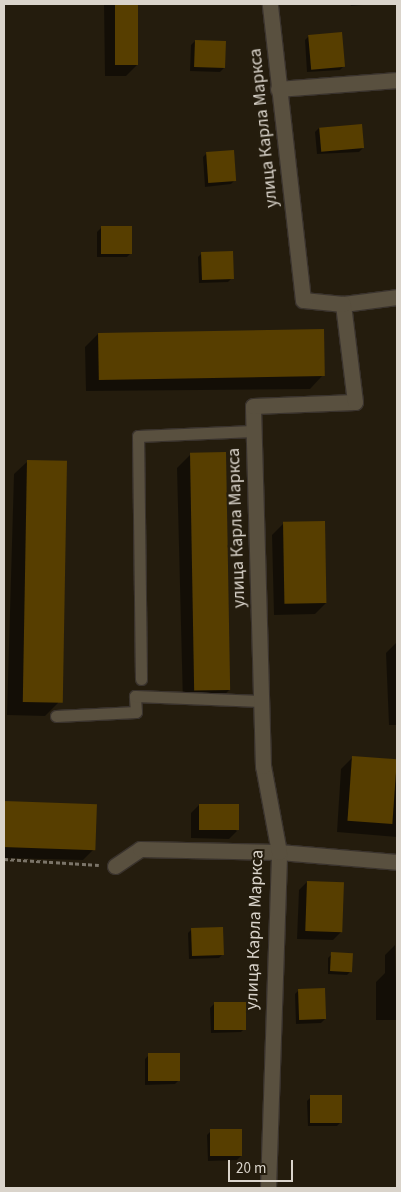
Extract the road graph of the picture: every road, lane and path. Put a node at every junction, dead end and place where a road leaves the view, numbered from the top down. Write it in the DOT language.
graph roads {
  1 [pos="270,4"];
  2 [pos="397,80"];
  3 [pos="278,89"];
  4 [pos="397,297"];
  5 [pos="343,304"];
  6 [pos="253,432"];
  7 [pos="141,679"];
  8 [pos="261,701"];
  9 [pos="56,716"];
  10 [pos="279,852"];
  11 [pos="4,859"];
  12 [pos="397,862"];
  13 [pos="114,866"];
  14 [pos="268,1188"];
  1 -- 3 [label="street, улица Карла Маркса"];
  2 -- 3 [label="street"];
  3 -- 5 [label="street, улица Карла Маркса"];
  4 -- 5 [label="street"];
  5 -- 6 [label="street, улица Карла Маркса"];
  6 -- 7 [label="lane"];
  6 -- 8 [label="street, улица Карла Маркса"];
  8 -- 9 [label="lane"];
  8 -- 10 [label="street, улица Карла Маркса"];
  10 -- 12 [label="street"];
  10 -- 13 [label="street"];
  10 -- 14 [label="street, улица Карла Маркса"];
  11 -- 13 [label="path"];
}
